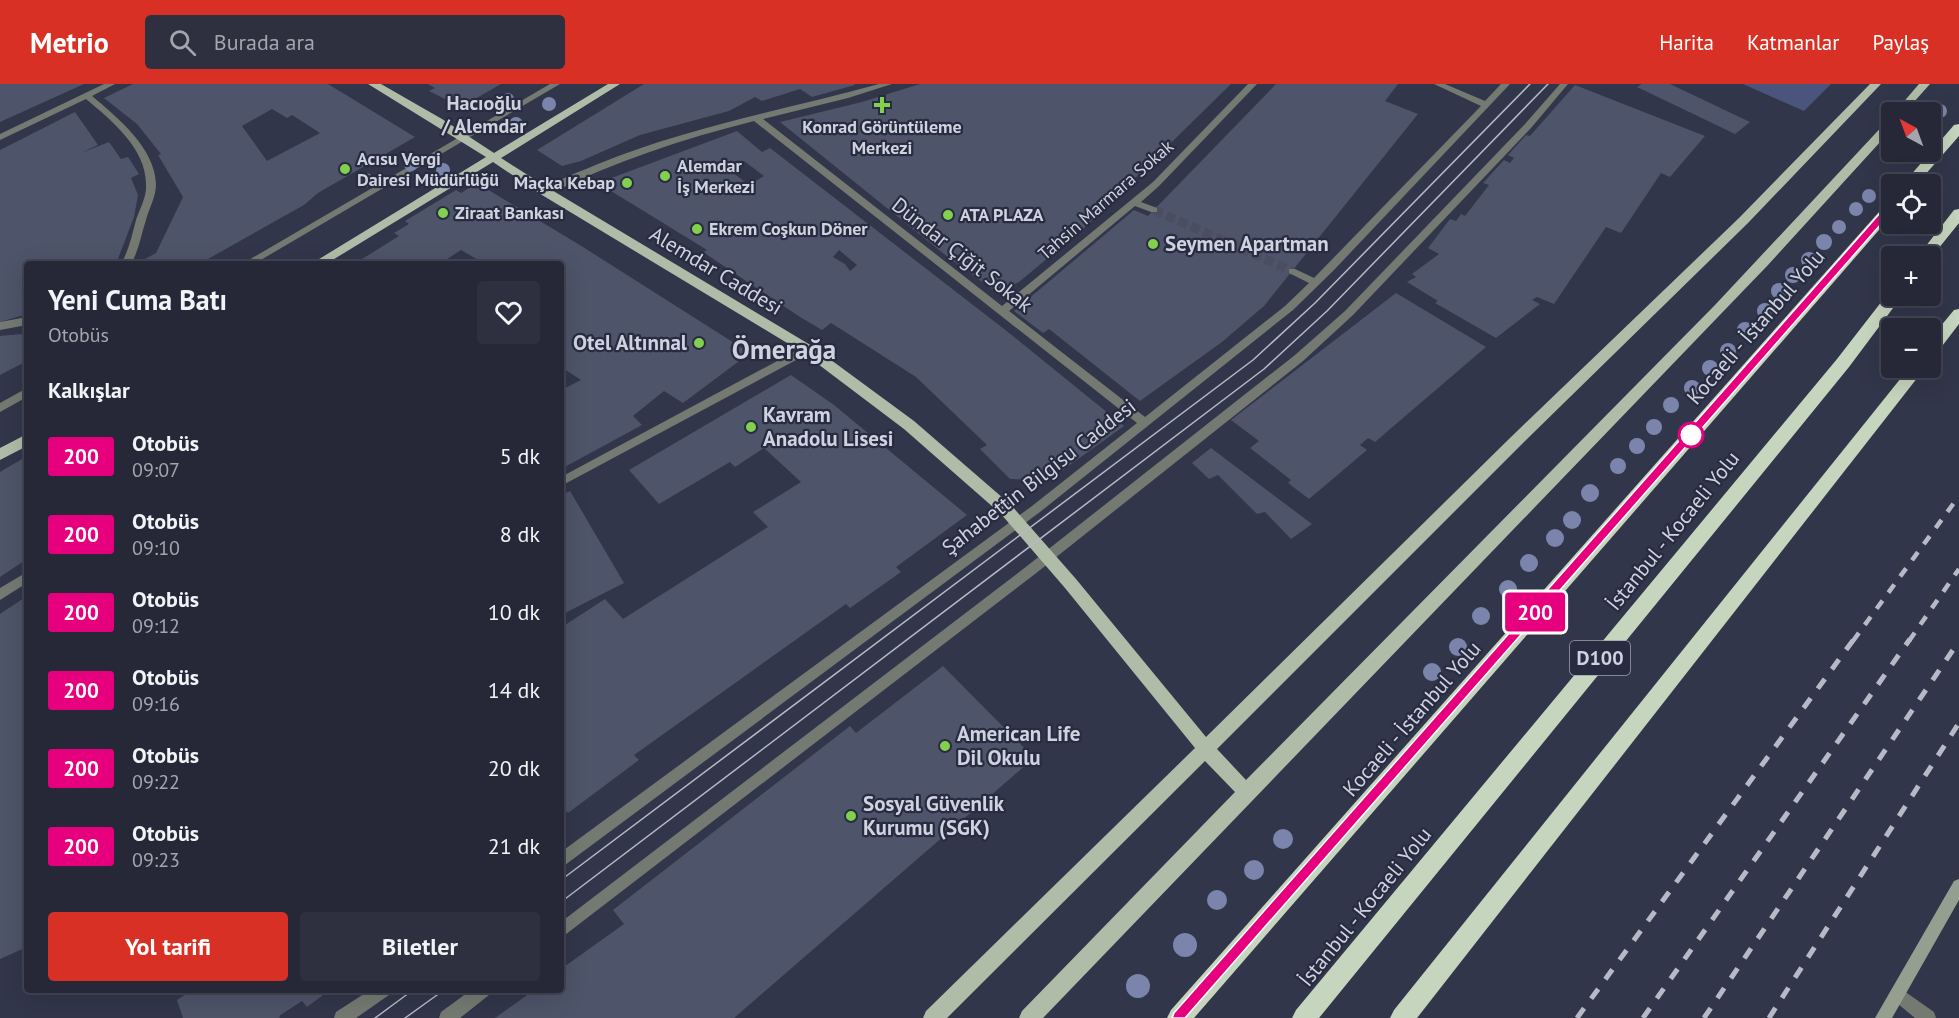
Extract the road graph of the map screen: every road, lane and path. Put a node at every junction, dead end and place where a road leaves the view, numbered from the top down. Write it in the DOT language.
graph roads {
  1 [pos="111,84"];
  2 [pos="373,84"];
  3 [pos="556,84"];
  4 [pos="615,84"];
  5 [pos="888,84"];
  6 [pos="1252,84"];
  7 [pos="1438,84"];
  8 [pos="1506,84"];
  9 [pos="1564,84"];
  10 [pos="1876,84"];
  11 [pos="1925,84"];
  12 [pos="87,96"];
  13 [pos="1909,102"];
  14 [pos="1486,105"];
  15 [pos="755,117"];
  16 [pos="1959,128"];
  17 [pos="1881,135"];
  18 [pos="0,137"];
  19 [pos="464,138"];
  20 [pos="491,158"];
  21 [pos="1919,174"];
  22 [pos="546,192"];
  23 [pos="1133,202"];
  24 [pos="1154,210"];
  25 [pos="1959,213"];
  26 [pos="1881,219"];
  27 [pos="1933,246"];
  28 [pos="127,261"];
  29 [pos="252,261"];
  30 [pos="322,261"];
  31 [pos="1292,271"];
  32 [pos="1316,283"];
  33 [pos="1886,306"];
  34 [pos="1002,311"];
  35 [pos="1959,314"];
  36 [pos="24,322"];
  37 [pos="0,326"];
  38 [pos="1941,336"];
  39 [pos="807,349"];
  40 [pos="1909,378"];
  41 [pos="24,394"];
  42 [pos="0,408"];
  43 [pos="1145,423"];
  44 [pos="24,441"];
  45 [pos="0,455"];
  46 [pos="564,480"];
  47 [pos="1018,522"];
  48 [pos="1048,556"];
  49 [pos="24,579"];
  50 [pos="0,595"];
  51 [pos="1206,751"];
  52 [pos="1246,792"];
  53 [pos="564,858"];
  54 [pos="1959,886"];
  55 [pos="564,929"];
  56 [pos="380,993"];
  57 [pos="480,993"];
  58 [pos="1897,994"];
  59 [pos="342,1018"];
  60 [pos="447,1018"];
  61 [pos="933,1018"];
  62 [pos="1029,1018"];
  63 [pos="1179,1018"];
  64 [pos="1304,1018"];
  65 [pos="1402,1018"];
  66 [pos="1883,1018"];
  67 [pos="1928,1018"];
  1 -- 12 [label="street"];
  2 -- 19 [label="main road, Alemdar Caddesi"];
  3 -- 19 [label="street"];
  4 -- 20 [label="main road"];
  5 -- 15 [label="street"];
  6 -- 23 [label="street, Tahsin Marmara Sokak"];
  7 -- 14 [label="street"];
  8 -- 14 [label="street, Şahabettin Bilgisu Caddesi"];
  9 -- 48 [label="street"];
  10 -- 51 [label="main road"];
  11 -- 13 [label="main road"];
  12 -- 18 [label="street"];
  12 -- 28 [label="street"];
  14 -- 32 [label="street, Şahabettin Bilgisu Caddesi"];
  15 -- 22 [label="street"];
  15 -- 34 [label="street, Dündar Çiğit Sokak"];
  16 -- 21 [label="highway"];
  17 -- 52 [label="main road"];
  19 -- 20 [label="main road, Alemdar Caddesi"];
  19 -- 29 [label="street"];
  20 -- 22 [label="main road, Alemdar Caddesi"];
  20 -- 30 [label="main road"];
  22 -- 39 [label="main road, Alemdar Caddesi"];
  23 -- 24 [label="street"];
  23 -- 34 [label="street, Tahsin Marmara Sokak"];
  25 -- 27 [label="highway"];
  26 -- 63 [label="highway, Kocaeli - İstanbul Yolu"];
  31 -- 32 [label="street"];
  32 -- 43 [label="street, Şahabettin Bilgisu Caddesi"];
  33 -- 64 [label="highway, İstanbul - Kocaeli Yolu / D100"];
  34 -- 43 [label="street, Dündar Çiğit Sokak"];
  35 -- 38 [label="highway"];
  36 -- 37 [label="street"];
  39 -- 46 [label="street"];
  39 -- 47 [label="main road, Alemdar Caddesi"];
  40 -- 65 [label="highway"];
  41 -- 42 [label="street"];
  43 -- 47 [label="street, Şahabettin Bilgisu Caddesi"];
  44 -- 45 [label="main road"];
  47 -- 48 [label="main road, Alemdar Caddesi"];
  47 -- 53 [label="street, Şahabettin Bilgisu Caddesi"];
  48 -- 51 [label="main road, Alemdar Caddesi"];
  48 -- 55 [label="street"];
  49 -- 50 [label="street"];
  51 -- 52 [label="main road, Alemdar Caddesi"];
  51 -- 61 [label="main road"];
  52 -- 62 [label="main road"];
  54 -- 58 [label="main road"];
  56 -- 59 [label="street"];
  57 -- 60 [label="street"];
  58 -- 66 [label="main road"];
  58 -- 67 [label="street"];
}
